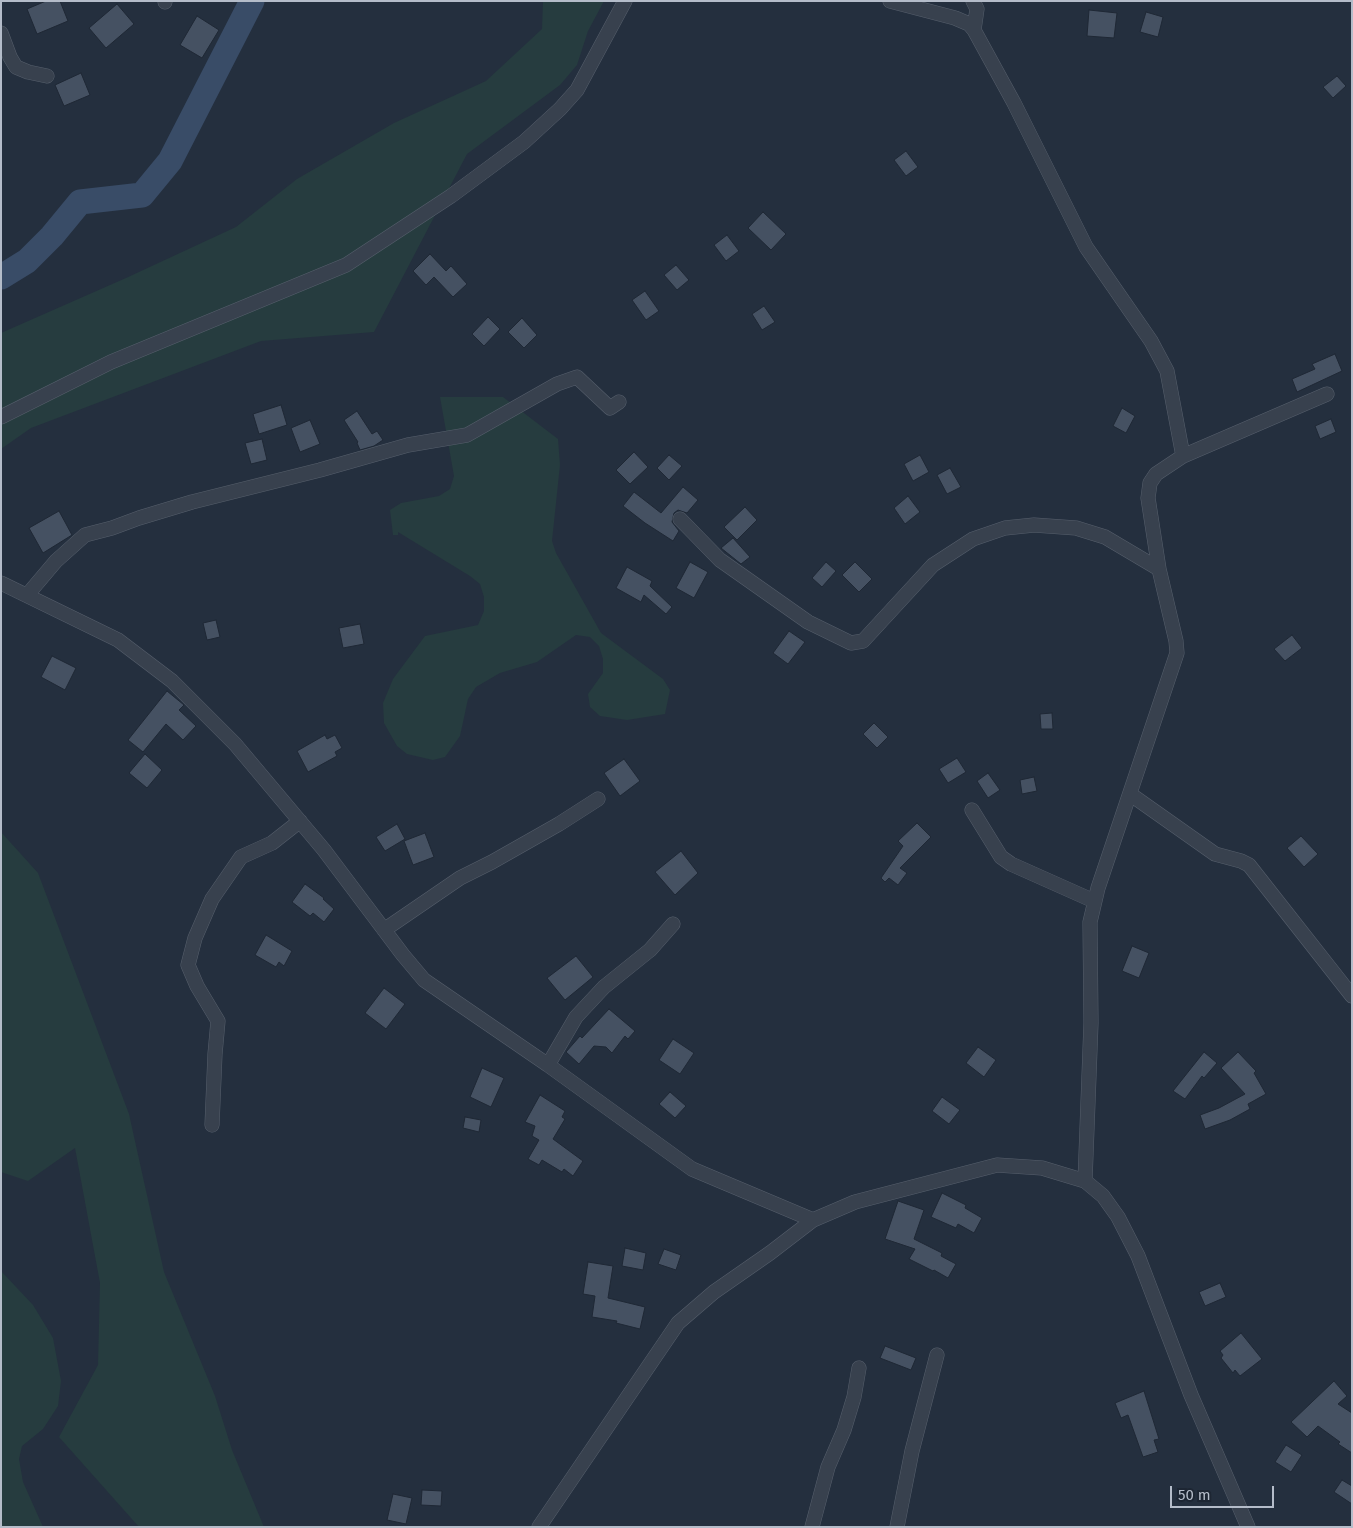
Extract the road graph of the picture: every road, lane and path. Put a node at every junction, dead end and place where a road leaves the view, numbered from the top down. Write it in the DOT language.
graph roads {
  1 [pos="625,1"];
  2 [pos="890,1"];
  3 [pos="972,1"];
  4 [pos="974,30"];
  5 [pos="1,33"];
  6 [pos="47,76"];
  7 [pos="1327,394"];
  8 [pos="619,402"];
  9 [pos="1,417"];
  10 [pos="1184,456"];
  11 [pos="680,519"];
  12 [pos="1160,569"];
  13 [pos="1,582"];
  14 [pos="28,594"];
  15 [pos="1130,794"];
  16 [pos="598,799"];
  17 [pos="972,810"];
  18 [pos="300,821"];
  19 [pos="1094,901"];
  20 [pos="673,924"];
  21 [pos="384,930"];
  22 [pos="1352,996"];
  23 [pos="548,1065"];
  24 [pos="212,1125"];
  25 [pos="1085,1181"];
  26 [pos="813,1220"];
  27 [pos="937,1355"];
  28 [pos="859,1368"];
  29 [pos="539,1527"];
  30 [pos="812,1527"];
  31 [pos="897,1527"];
  32 [pos="1248,1527"];
  1 -- 9 [label="street"];
  2 -- 4 [label="street"];
  3 -- 4 [label="street"];
  4 -- 10 [label="street"];
  5 -- 6 [label="street"];
  7 -- 10 [label="street"];
  8 -- 14 [label="street"];
  10 -- 12 [label="street"];
  11 -- 12 [label="street"];
  12 -- 15 [label="street"];
  13 -- 14 [label="street"];
  14 -- 18 [label="street"];
  15 -- 19 [label="street"];
  15 -- 22 [label="street"];
  16 -- 21 [label="street"];
  17 -- 19 [label="street"];
  18 -- 21 [label="street"];
  18 -- 24 [label="street"];
  19 -- 25 [label="street"];
  20 -- 23 [label="street"];
  21 -- 23 [label="street"];
  23 -- 26 [label="street"];
  25 -- 26 [label="street"];
  25 -- 32 [label="street"];
  26 -- 29 [label="street"];
  27 -- 31 [label="street"];
  28 -- 30 [label="street"];
}
